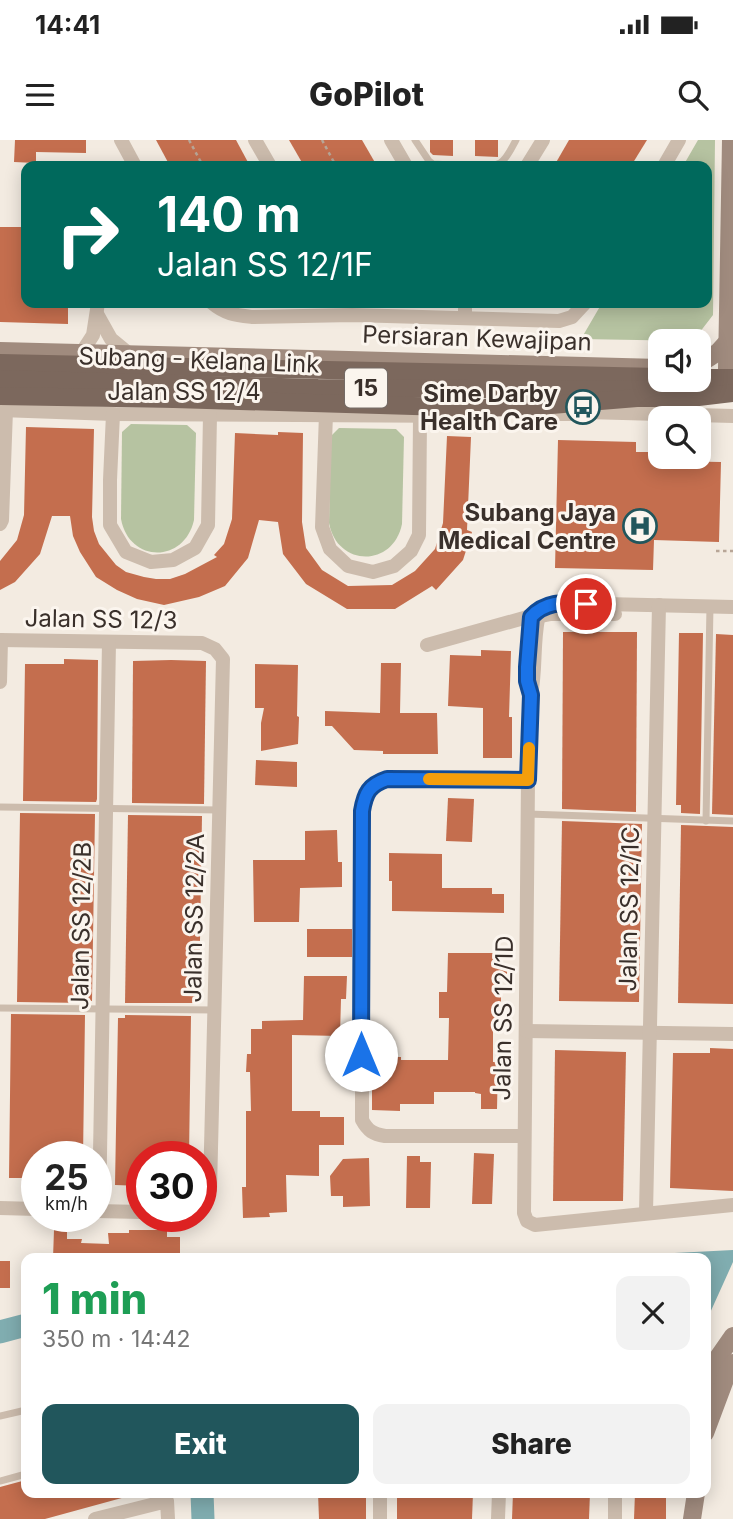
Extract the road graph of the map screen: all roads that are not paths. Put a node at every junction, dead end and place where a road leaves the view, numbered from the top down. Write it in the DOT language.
graph roads {
  1 [pos="121,140"];
  2 [pos="255,140"];
  3 [pos="391,140"];
  4 [pos="415,140"];
  5 [pos="516,140"];
  6 [pos="543,140"];
  7 [pos="679,140"];
  8 [pos="731,140"];
  9 [pos="132,161"];
  10 [pos="267,161"];
  11 [pos="403,161"];
  12 [pos="429,161"];
  13 [pos="503,161"];
  14 [pos="530,161"];
  15 [pos="667,161"];
  16 [pos="732,194"];
  17 [pos="731,259"];
  18 [pos="98,308"];
  19 [pos="218,308"];
  20 [pos="580,308"];
  21 [pos="348,309"];
  22 [pos="465,310"];
  23 [pos="730,331"];
  24 [pos="0,351"];
  25 [pos="82,352"];
  26 [pos="128,353"];
  27 [pos="711,359"];
  28 [pos="0,363"];
  29 [pos="648,370"];
  30 [pos="648,370"];
  31 [pos="711,372"];
  32 [pos="732,373"];
  33 [pos="0,379"];
  34 [pos="733,393"];
  35 [pos="396,396"];
  36 [pos="733,401"];
  37 [pos="1,402"];
  38 [pos="113,414"];
  39 [pos="326,414"];
  40 [pos="578,414"];
  41 [pos="210,415"];
  42 [pos="396,416"];
  43 [pos="733,416"];
  44 [pos="420,417"];
  45 [pos="648,420"];
  46 [pos="711,422"];
  47 [pos="733,423"];
  48 [pos="0,524"];
  49 [pos="733,607"];
  50 [pos="659,610"];
  51 [pos="710,610"];
  52 [pos="733,615"];
  53 [pos="534,618"];
  54 [pos="0,640"];
  55 [pos="109,642"];
  56 [pos="202,643"];
  57 [pos="427,645"];
  58 [pos="0,682"];
  59 [pos="528,780"];
  60 [pos="0,807"];
  61 [pos="106,808"];
  62 [pos="219,810"];
  63 [pos="528,814"];
  64 [pos="654,819"];
  65 [pos="706,821"];
  66 [pos="733,821"];
  67 [pos="0,1007"];
  68 [pos="103,1009"];
  69 [pos="215,1010"];
  70 [pos="527,1031"];
  71 [pos="649,1033"];
  72 [pos="733,1034"];
  73 [pos="524,1136"];
  74 [pos="100,1141"];
  75 [pos="212,1141"];
  76 [pos="733,1205"];
  77 [pos="0,1208"];
  78 [pos="21,1209"];
  79 [pos="646,1213"];
  80 [pos="733,1336"];
  81 [pos="733,1363"];
  82 [pos="711,1376"];
  83 [pos="21,1410"];
  84 [pos="0,1416"];
  85 [pos="711,1417"];
  86 [pos="21,1475"];
  87 [pos="0,1481"];
  88 [pos="168,1498"];
  89 [pos="172,1498"];
  90 [pos="380,1498"];
  91 [pos="499,1498"];
  92 [pos="615,1498"];
  93 [pos="689,1498"];
  94 [pos="695,1498"];
  95 [pos="95,1519"];
  96 [pos="168,1519"];
  97 [pos="380,1519"];
  98 [pos="498,1519"];
  99 [pos="615,1519"];
  100 [pos="691,1519"];
  1 -- 9 [label="street"];
  2 -- 10 [label="street"];
  3 -- 11 [label="street"];
  4 -- 12 [label="lane"];
  5 -- 13 [label="lane"];
  6 -- 14 [label="street"];
  7 -- 15 [label="street"];
  8 -- 16 [label="main road"];
  16 -- 17 [label="main road"];
  17 -- 23 [label="main road"];
  18 -- 25 [label="street"];
  18 -- 26 [label="street"];
  19 -- 21 [label="street"];
  20 -- 22 [label="street"];
  21 -- 22 [label="street"];
  23 -- 27 [label="main road"];
  23 -- 32 [label="main road"];
  24 -- 25 [label="main road, Persiaran Kewajipan"];
  25 -- 26 [label="main road, Persiaran Kewajipan"];
  26 -- 29 [label="main road, Persiaran Kewajipan"];
  28 -- 30 [label="main road, Subang - Kelana Link / 15"];
  31 -- 32 [label="main road"];
  33 -- 34 [label="main road, Subang - Kelana Link / 15, bridge"];
  34 -- 37 [label="main road, bridge"];
  35 -- 36 [label="main road"];
  35 -- 37 [label="main road"];
  35 -- 42 [label="street"];
  37 -- 38 [label="street, Jalan SS 12/4"];
  37 -- 48 [label="street"];
  38 -- 41 [label="street, Jalan SS 12/4"];
  38 -- 41 [label="street"];
  39 -- 41 [label="street, Jalan SS 12/4"];
  39 -- 42 [label="street, Jalan SS 12/4"];
  39 -- 44 [label="street"];
  40 -- 43 [label="street"];
  40 -- 44 [label="street, Jalan SS 12/4"];
  40 -- 45 [label="street"];
  42 -- 44 [label="street, Jalan SS 12/4"];
  46 -- 47 [label="street"];
  49 -- 51 [label="street"];
  50 -- 51 [label="street"];
  50 -- 53 [label="street"];
  50 -- 64 [label="street, Jalan SS 12/1C"];
  51 -- 52 [label="street"];
  51 -- 65 [label="lane"];
  53 -- 57 [label="street"];
  53 -- 59 [label="street, Jalan SS 12/1D"];
  54 -- 55 [label="street, Jalan SS 12/3"];
  54 -- 58 [label="street"];
  55 -- 56 [label="street, Jalan SS 12/3"];
  55 -- 61 [label="street, Jalan SS 12/2B"];
  56 -- 62 [label="street, Jalan SS 12/2A"];
  59 -- 63 [label="street, Jalan SS 12/1D"];
  59 -- 73 [label="street"];
  60 -- 61 [label="lane"];
  61 -- 62 [label="lane"];
  61 -- 68 [label="street, Jalan SS 12/2B"];
  62 -- 69 [label="street, Jalan SS 12/2A"];
  63 -- 64 [label="lane"];
  63 -- 70 [label="street, Jalan SS 12/1D"];
  64 -- 65 [label="lane"];
  64 -- 71 [label="street, Jalan SS 12/1C"];
  65 -- 66 [label="lane"];
  67 -- 68 [label="lane"];
  68 -- 69 [label="lane"];
  68 -- 74 [label="street, Jalan SS 12/2B"];
  69 -- 75 [label="street, Jalan SS 12/2A"];
  70 -- 71 [label="street"];
  70 -- 73 [label="street, Jalan SS 12/1D"];
  71 -- 72 [label="street"];
  71 -- 79 [label="street, Jalan SS 12/1C"];
  73 -- 79 [label="street, Jalan SS 12/1D"];
  76 -- 79 [label="street"];
  77 -- 78 [label="street"];
  80 -- 82 [label="main road"];
  81 -- 85 [label="main road"];
  83 -- 84 [label="lane"];
  86 -- 87 [label="lane"];
  88 -- 95 [label="street"];
  89 -- 96 [label="street"];
  90 -- 97 [label="street"];
  91 -- 98 [label="street"];
  92 -- 99 [label="street"];
  93 -- 100 [label="main road"];
  94 -- 100 [label="main road"];
}
